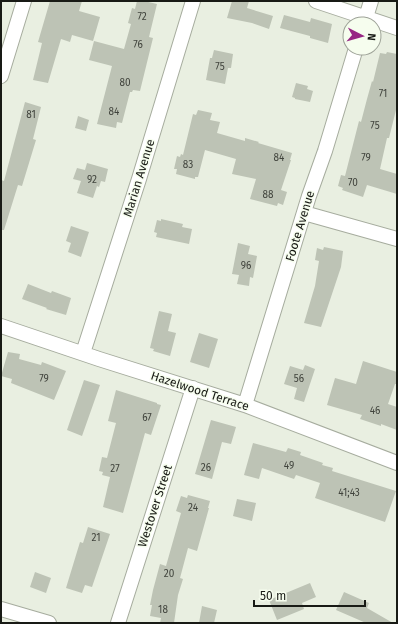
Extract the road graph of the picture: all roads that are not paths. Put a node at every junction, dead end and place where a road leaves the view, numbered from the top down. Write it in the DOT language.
graph roads {
  1 [pos="24,1"];
  2 [pos="193,1"];
  3 [pos="316,1"];
  4 [pos="371,1"];
  5 [pos="353,16"];
  6 [pos="366,16"];
  7 [pos="382,25"];
  8 [pos="397,28"];
  9 [pos="354,56"];
  10 [pos="1,76"];
  11 [pos="304,213"];
  12 [pos="397,239"];
  13 [pos="1,326"];
  14 [pos="82,354"];
  15 [pos="193,388"];
  16 [pos="245,404"];
  17 [pos="397,463"];
  18 [pos="1,609"];
  19 [pos="49,623"];
  20 [pos="118,623"];
  1 -- 10 [label="street"];
  2 -- 14 [label="street, Marian Avenue"];
  3 -- 5 [label="street"];
  4 -- 6 [label="street"];
  7 -- 8 [label="street"];
  9 -- 11 [label="street, Foote Avenue"];
  11 -- 12 [label="street"];
  11 -- 16 [label="street, Foote Avenue"];
  13 -- 14 [label="street, Hazelwood Terrace"];
  14 -- 15 [label="street, Hazelwood Terrace"];
  15 -- 16 [label="street, Hazelwood Terrace"];
  15 -- 20 [label="street, Westover Street"];
  16 -- 17 [label="street, Hazelwood Terrace"];
  18 -- 19 [label="street"];
}
